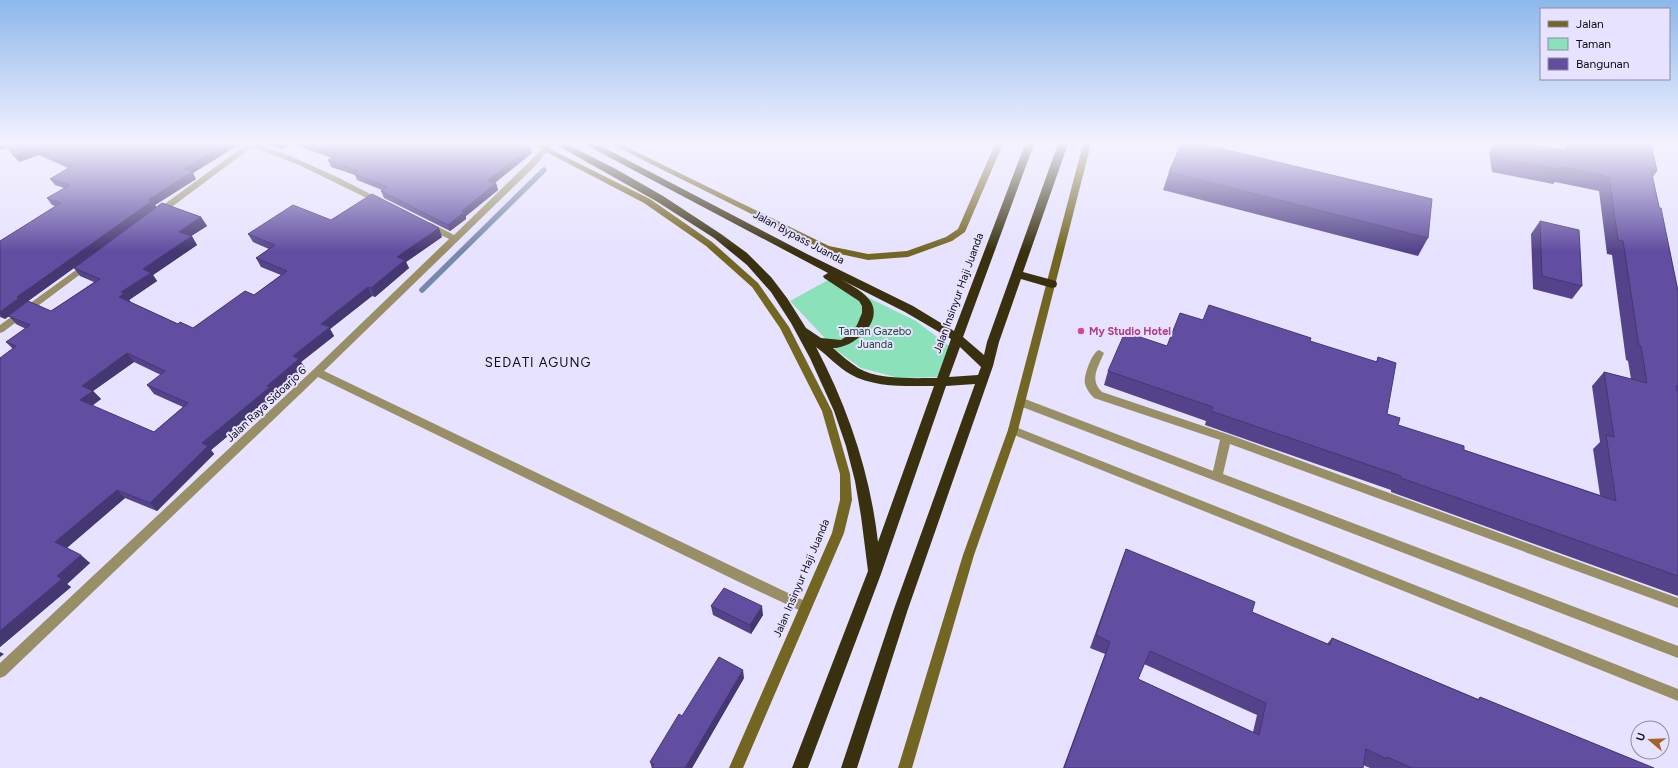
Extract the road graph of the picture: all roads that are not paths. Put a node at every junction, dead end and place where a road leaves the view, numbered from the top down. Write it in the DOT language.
graph roads {
  1 [pos="203,180"];
  2 [pos="339,180"];
  3 [pos="515,180"];
  4 [pos="607,180"];
  5 [pos="627,180"];
  6 [pos="659,180"];
  7 [pos="688,180"];
  8 [pos="984,180"];
  9 [pos="1017,180"];
  10 [pos="1050,180"];
  11 [pos="1078,180"];
  12 [pos="390,206"];
  13 [pos="151,218"];
  14 [pos="418,220"];
  15 [pos="454,238"];
  16 [pos="803,256"];
  17 [pos="94,260"];
  18 [pos="1017,274"];
  19 [pos="1052,284"];
  20 [pos="802,329"];
  21 [pos="0,330"];
  22 [pos="957,338"];
  23 [pos="817,342"];
  24 [pos="1099,353"];
  25 [pos="317,372"];
  26 [pos="985,372"];
  27 [pos="941,382"];
  28 [pos="1021,402"];
  29 [pos="1013,430"];
  30 [pos="1226,438"];
  31 [pos="1217,477"];
  32 [pos="874,574"];
  33 [pos="1678,602"];
  34 [pos="805,607"];
  35 [pos="1678,652"];
  36 [pos="0,672"];
  37 [pos="1678,695"];
  38 [pos="736,768"];
  39 [pos="800,768"];
  40 [pos="849,768"];
  41 [pos="905,768"];
  1 -- 13 [label="street"];
  2 -- 12 [label="street"];
  3 -- 15 [label="street, Jalan Raya Sidoarjo 6"];
  4 -- 34 [label="street, Jalan Insinyur Haji Juanda"];
  5 -- 20 [label="highway"];
  6 -- 16 [label="highway, Jalan Bypass Juanda"];
  7 -- 8 [label="street, Jalan Insinyur Haji Juanda"];
  9 -- 22 [label="highway, Jalan Insinyur Haji Juanda"];
  10 -- 18 [label="highway"];
  11 -- 19 [label="street"];
  14 -- 15 [label="street"];
  15 -- 25 [label="street, Jalan Raya Sidoarjo 6"];
  16 -- 22 [label="highway, Jalan Bypass Juanda"];
  16 -- 23 [label="highway"];
  17 -- 21 [label="street"];
  18 -- 19 [label="highway"];
  18 -- 26 [label="highway"];
  19 -- 28 [label="street"];
  20 -- 23 [label="highway"];
  20 -- 32 [label="highway"];
  22 -- 26 [label="highway, Jalan Bypass Juanda"];
  22 -- 27 [label="highway, Jalan Insinyur Haji Juanda"];
  23 -- 27 [label="highway"];
  24 -- 30 [label="street"];
  25 -- 34 [label="street"];
  25 -- 36 [label="street, Jalan Raya Sidoarjo 6"];
  26 -- 27 [label="highway"];
  26 -- 40 [label="highway"];
  27 -- 32 [label="highway, Jalan Insinyur Haji Juanda"];
  28 -- 29 [label="street"];
  28 -- 31 [label="street"];
  29 -- 37 [label="street"];
  29 -- 41 [label="street"];
  30 -- 31 [label="street"];
  30 -- 33 [label="street"];
  31 -- 35 [label="street"];
  32 -- 39 [label="highway, Jalan Insinyur Haji Juanda"];
  34 -- 38 [label="street, Jalan Insinyur Haji Juanda"];
}
